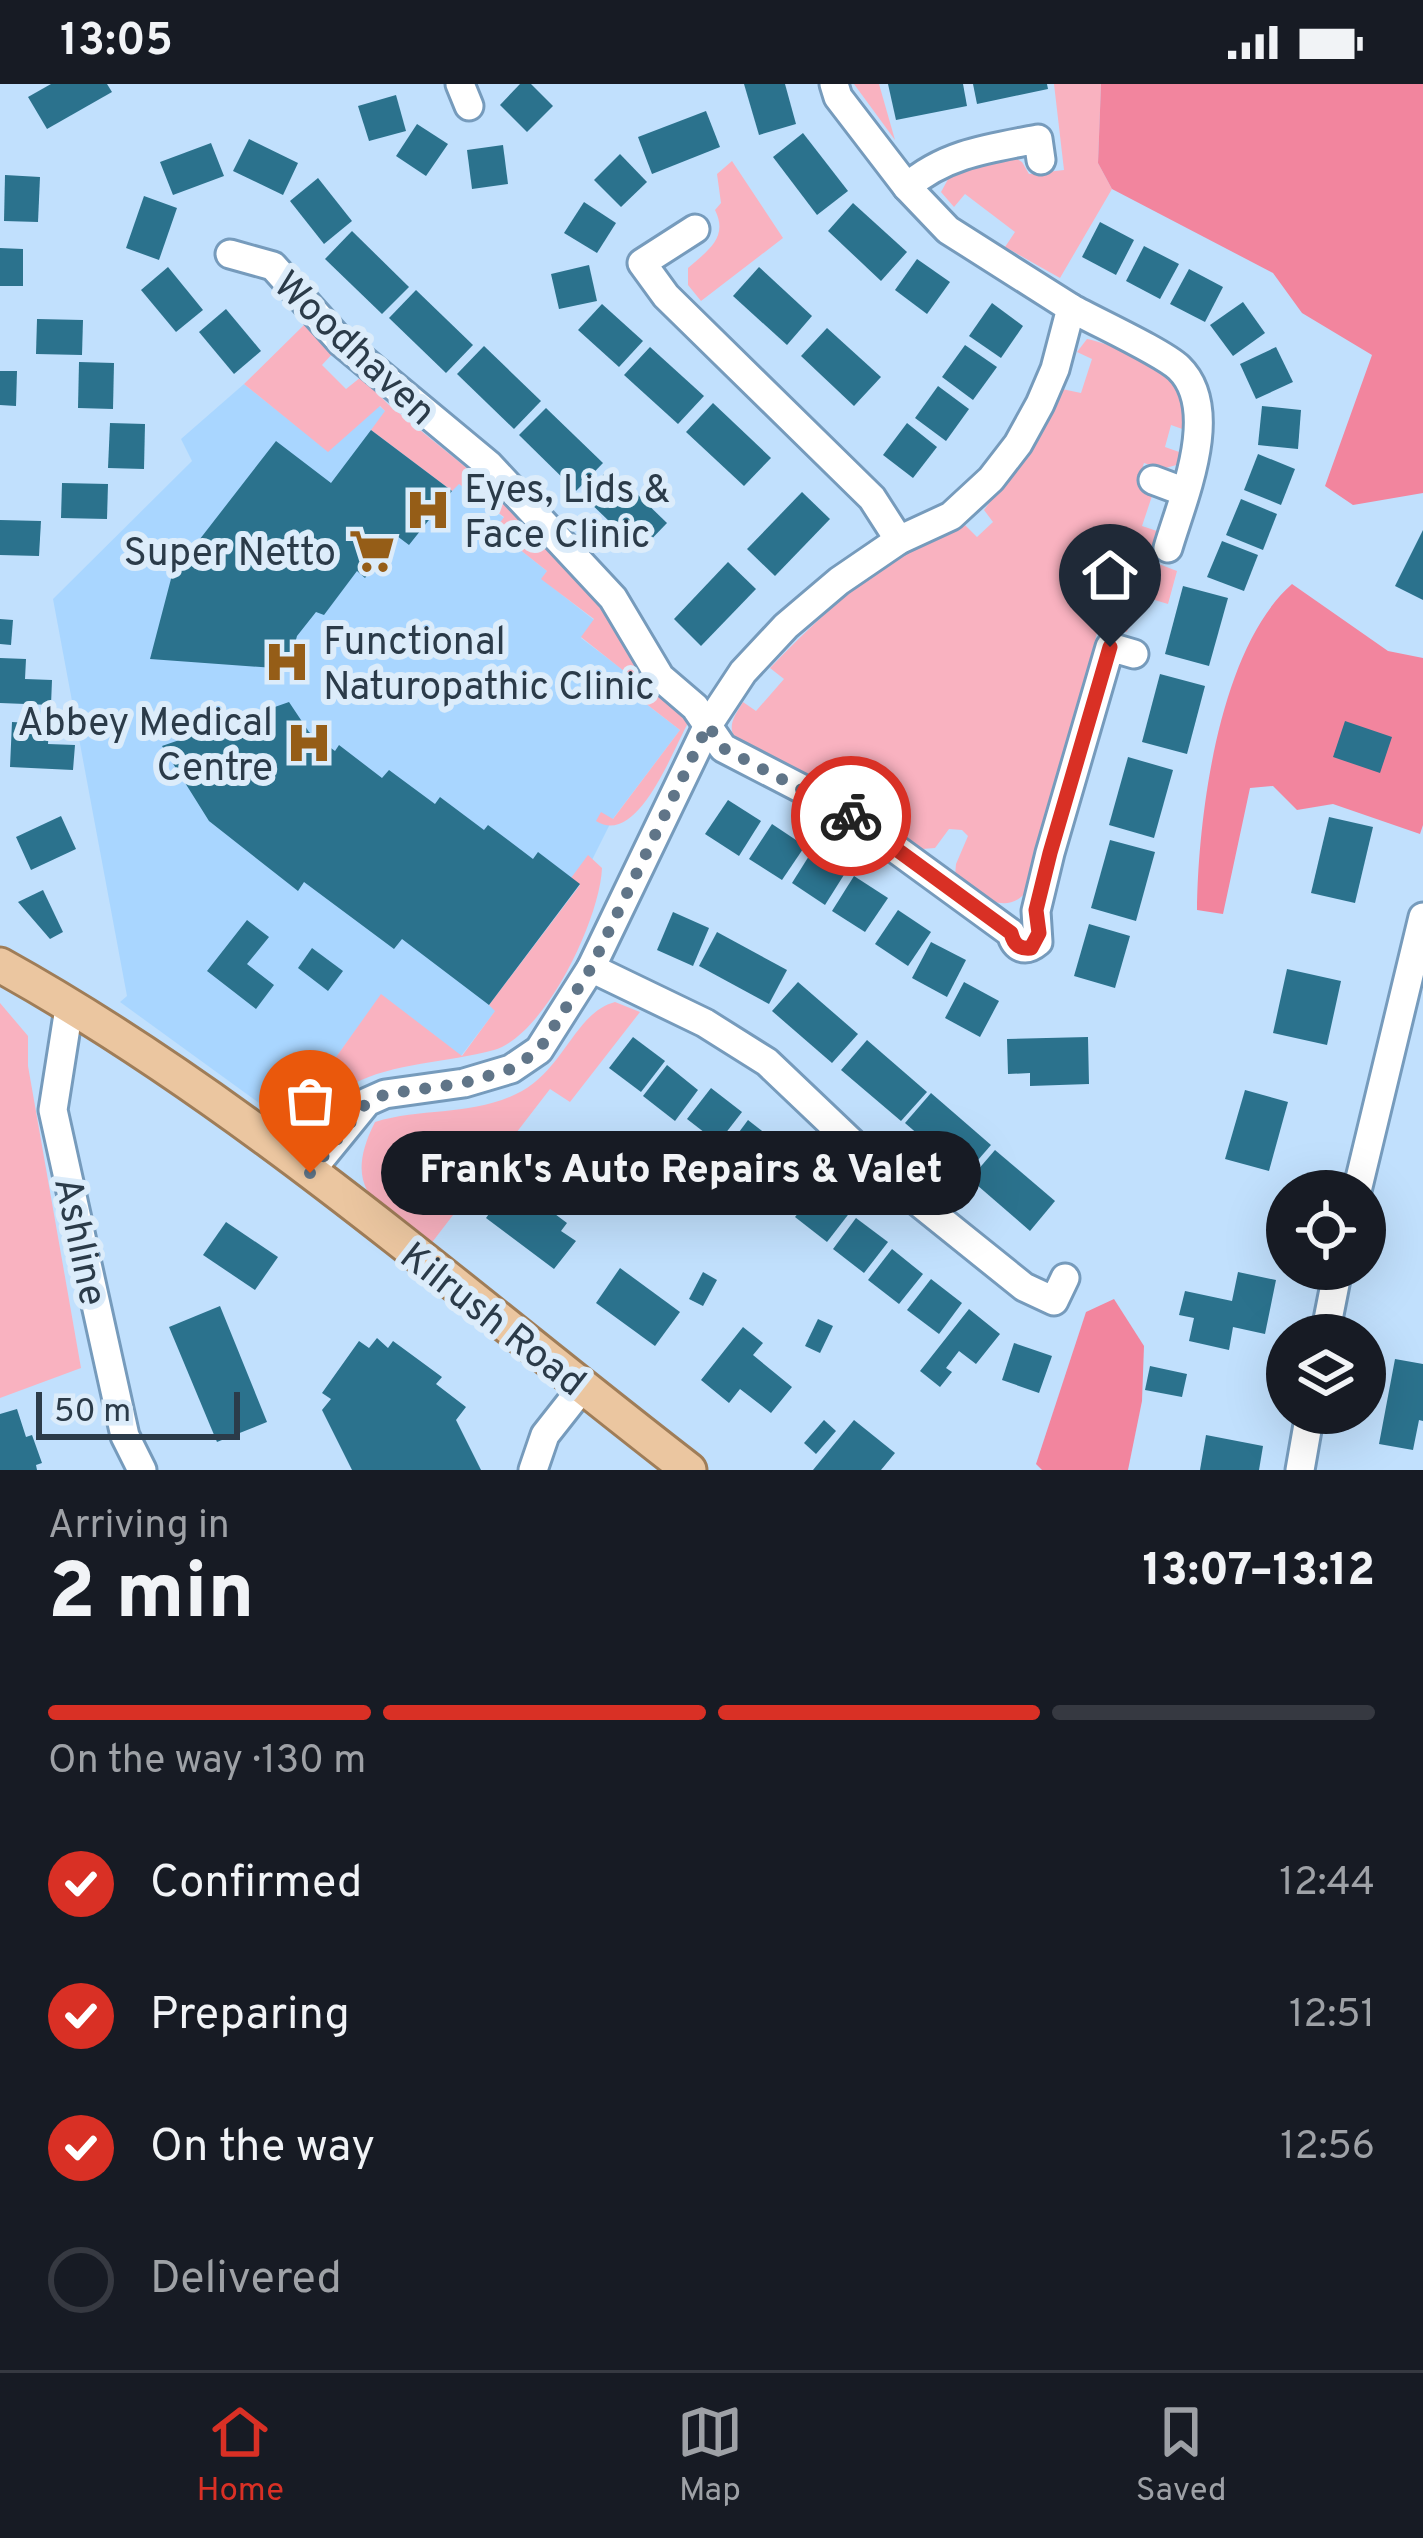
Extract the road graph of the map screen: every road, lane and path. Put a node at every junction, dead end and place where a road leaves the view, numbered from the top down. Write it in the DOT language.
graph roads {
  1 [pos="834,84"];
  2 [pos="1041,160"];
  3 [pos="907,188"];
  4 [pos="695,229"];
  5 [pos="230,254"];
  6 [pos="1071,308"];
  7 [pos="1154,480"];
  8 [pos="1185,491"];
  9 [pos="898,540"];
  10 [pos="1168,548"];
  11 [pos="1134,653"];
  12 [pos="708,725"];
  13 [pos="1423,917"];
  14 [pos="0,965"];
  15 [pos="591,968"];
  16 [pos="69,1008"];
  17 [pos="1362,1170"];
  18 [pos="310,1173"];
  19 [pos="1065,1278"];
  20 [pos="582,1388"];
  21 [pos="1306,1434"];
  22 [pos="142,1470"];
  23 [pos="532,1470"];
  24 [pos="689,1470"];
  25 [pos="1300,1470"];
  1 -- 3 [label="street"];
  2 -- 3 [label="street"];
  3 -- 6 [label="street"];
  4 -- 9 [label="street"];
  5 -- 12 [label="street, Woodhaven"];
  6 -- 8 [label="street"];
  6 -- 9 [label="street"];
  7 -- 8 [label="street"];
  8 -- 10 [label="street"];
  9 -- 12 [label="street"];
  11 -- 12 [label="street, Woodhaven"];
  12 -- 15 [label="street"];
  13 -- 17 [label="street"];
  14 -- 16 [label="main road, Kilrush Road"];
  15 -- 18 [label="street"];
  15 -- 19 [label="street"];
  16 -- 18 [label="main road, Kilrush Road"];
  16 -- 22 [label="street, Ashline"];
  18 -- 20 [label="main road, Kilrush Road"];
  20 -- 23 [label="street"];
  20 -- 24 [label="main road, Kilrush Road"];
  21 -- 25 [label="street"];
}
